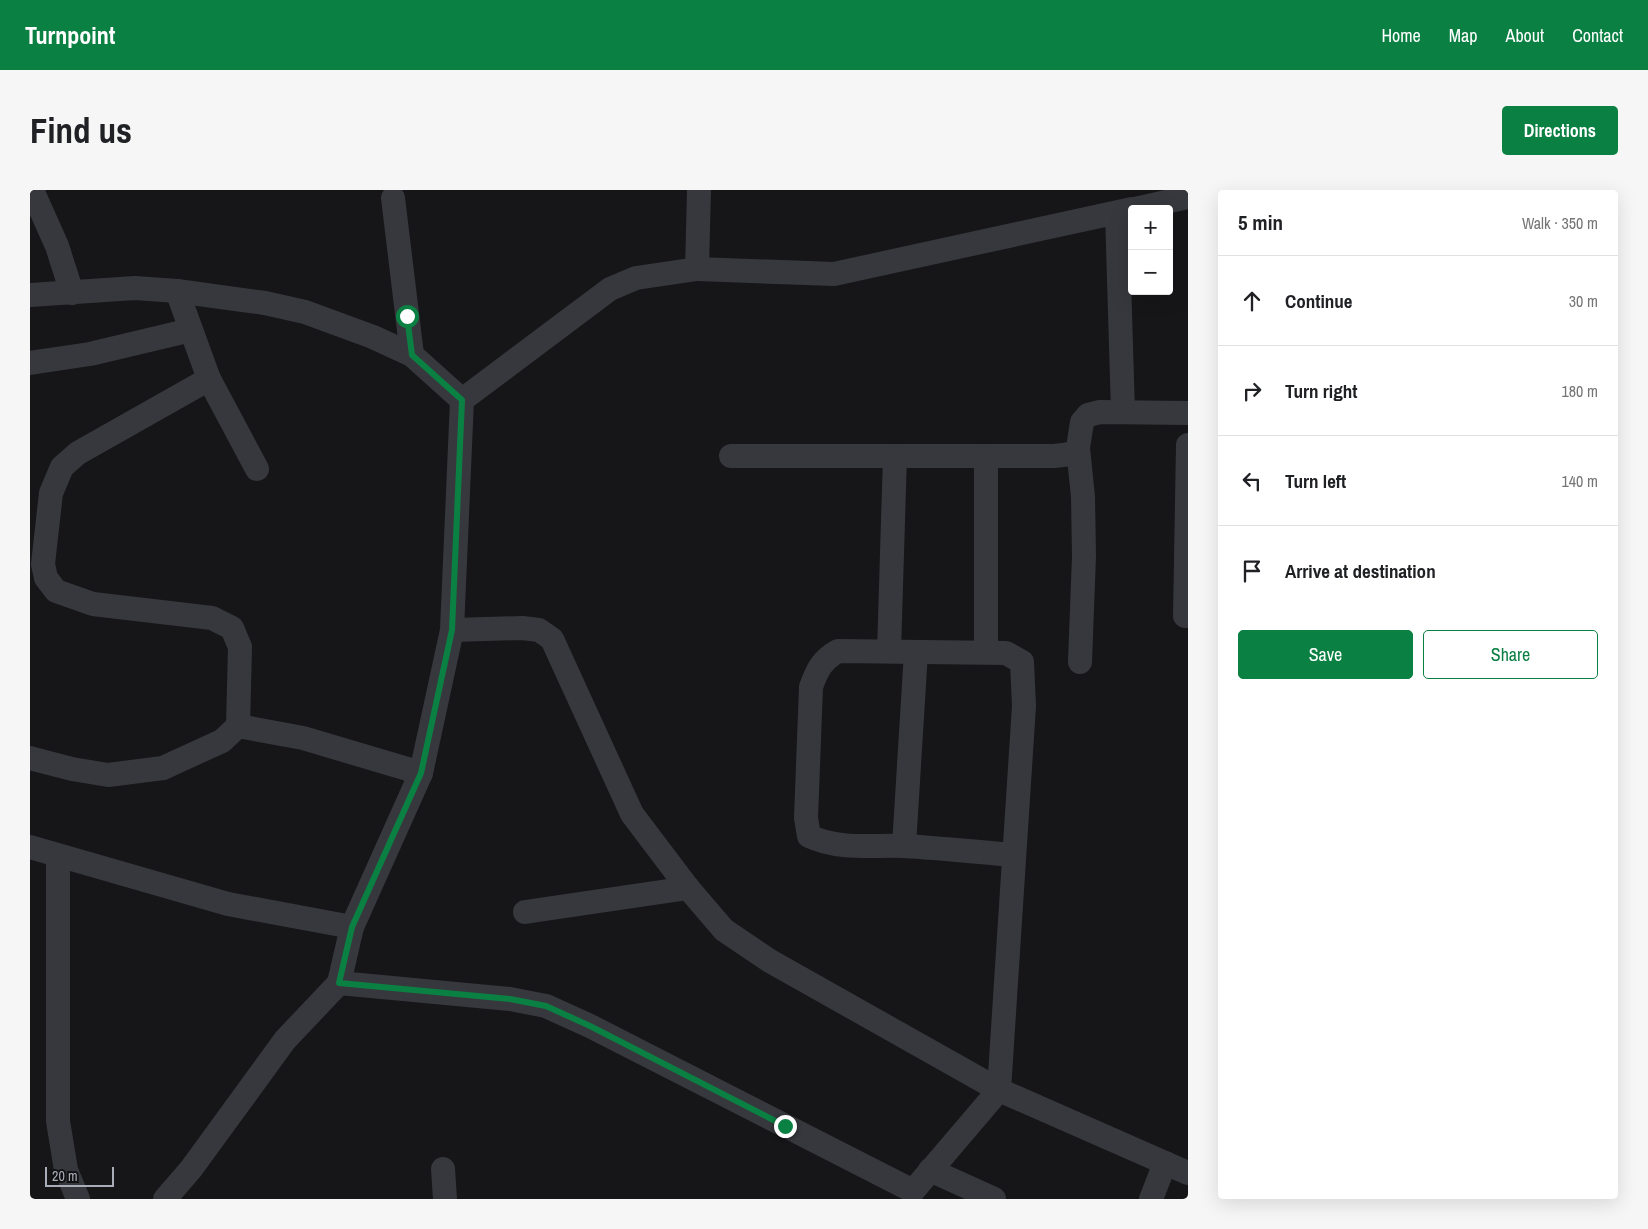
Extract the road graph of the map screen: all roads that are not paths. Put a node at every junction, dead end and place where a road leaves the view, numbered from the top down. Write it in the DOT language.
graph roads {
  1 [pos="32,190"];
  2 [pos="699,190"];
  3 [pos="1188,197"];
  4 [pos="393,198"];
  5 [pos="1151,205"];
  6 [pos="1128,210"];
  7 [pos="697,269"];
  8 [pos="177,291"];
  9 [pos="72,293"];
  10 [pos="30,295"];
  11 [pos="191,330"];
  12 [pos="412,355"];
  13 [pos="30,363"];
  14 [pos="209,379"];
  15 [pos="462,400"];
  16 [pos="1123,412"];
  17 [pos="1188,413"];
  18 [pos="1188,445"];
  19 [pos="1078,448"];
  20 [pos="731,456"];
  21 [pos="895,456"];
  22 [pos="986,456"];
  23 [pos="257,469"];
  24 [pos="1185,616"];
  25 [pos="452,630"];
  26 [pos="889,651"];
  27 [pos="916,652"];
  28 [pos="986,652"];
  29 [pos="1080,662"];
  30 [pos="238,726"];
  31 [pos="30,758"];
  32 [pos="421,773"];
  33 [pos="904,846"];
  34 [pos="30,847"];
  35 [pos="1014,855"];
  36 [pos="58,856"];
  37 [pos="688,888"];
  38 [pos="526,912"];
  39 [pos="352,927"];
  40 [pos="339,983"];
  41 [pos="999,1090"];
  42 [pos="1165,1163"];
  43 [pos="191,1169"];
  44 [pos="443,1169"];
  45 [pos="930,1170"];
  46 [pos="1188,1173"];
  47 [pos="911,1195"];
  48 [pos="78,1199"];
  49 [pos="165,1199"];
  50 [pos="191,1199"];
  51 [pos="446,1199"];
  52 [pos="994,1199"];
  53 [pos="1151,1199"];
  1 -- 9 [label="street"];
  2 -- 7 [label="street"];
  3 -- 5 [label="street"];
  4 -- 12 [label="street"];
  6 -- 7 [label="street"];
  6 -- 16 [label="street"];
  7 -- 15 [label="street"];
  8 -- 9 [label="street"];
  8 -- 11 [label="street"];
  8 -- 12 [label="street"];
  9 -- 10 [label="street"];
  11 -- 13 [label="street"];
  11 -- 14 [label="street"];
  12 -- 15 [label="street"];
  14 -- 23 [label="street"];
  14 -- 30 [label="street"];
  15 -- 25 [label="street"];
  16 -- 17 [label="street"];
  16 -- 19 [label="street"];
  18 -- 24 [label="street"];
  19 -- 22 [label="street"];
  19 -- 29 [label="street"];
  20 -- 21 [label="street"];
  21 -- 22 [label="street"];
  21 -- 26 [label="street"];
  22 -- 28 [label="street"];
  25 -- 32 [label="street"];
  25 -- 37 [label="street"];
  26 -- 27 [label="street"];
  26 -- 33 [label="street"];
  27 -- 28 [label="street"];
  27 -- 33 [label="street"];
  28 -- 35 [label="street"];
  30 -- 31 [label="street"];
  30 -- 32 [label="street"];
  32 -- 39 [label="street"];
  33 -- 35 [label="street"];
  34 -- 36 [label="street"];
  35 -- 41 [label="street"];
  36 -- 39 [label="street"];
  36 -- 48 [label="street"];
  37 -- 38 [label="street"];
  37 -- 41 [label="street"];
  39 -- 40 [label="street"];
  40 -- 43 [label="street"];
  40 -- 47 [label="street"];
  41 -- 42 [label="street"];
  41 -- 45 [label="street"];
  42 -- 46 [label="street"];
  42 -- 53 [label="street"];
  43 -- 49 [label="street"];
  43 -- 50 [label="street"];
  44 -- 51 [label="street"];
  45 -- 47 [label="street"];
  45 -- 52 [label="street"];
}
